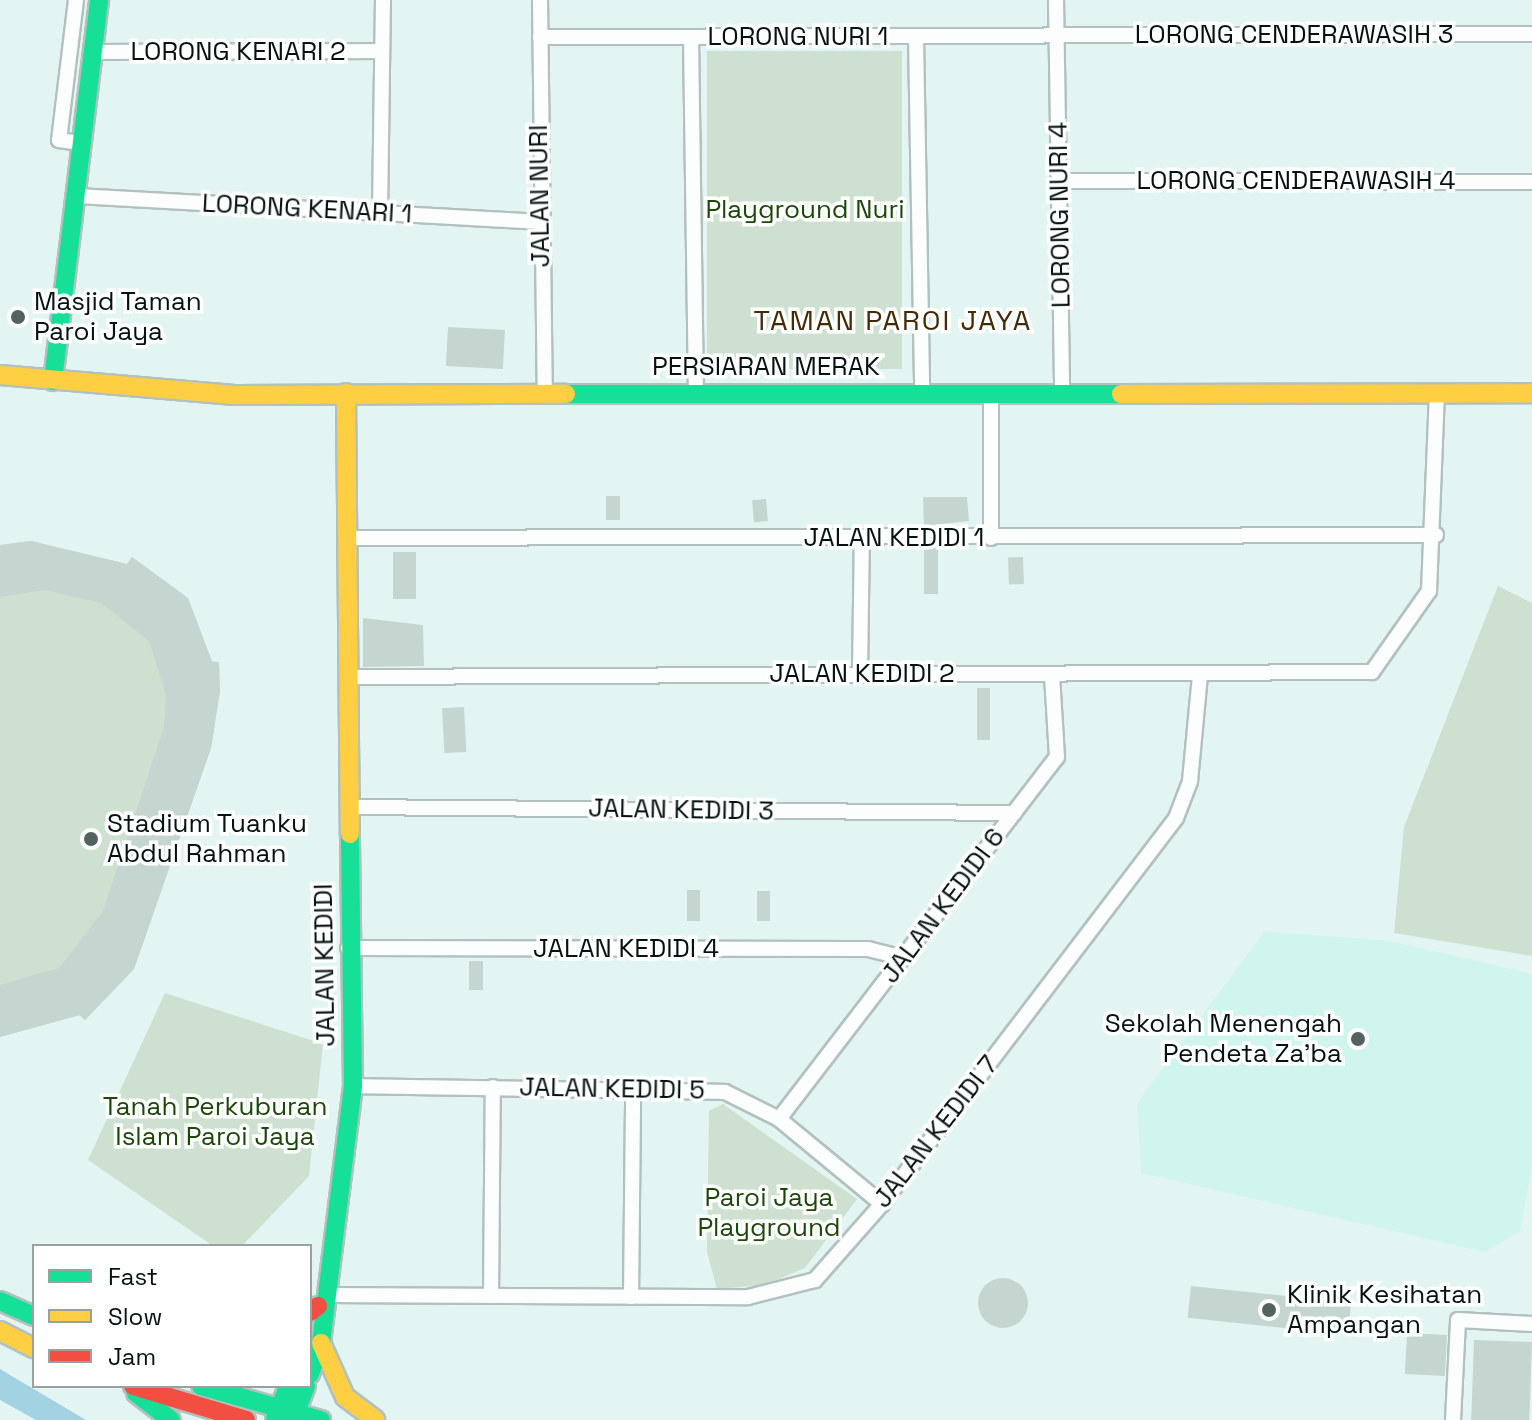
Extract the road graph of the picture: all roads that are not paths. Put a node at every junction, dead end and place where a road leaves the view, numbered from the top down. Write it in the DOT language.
graph roads {
  1 [pos="76,0"];
  2 [pos="99,0"];
  3 [pos="383,0"];
  4 [pos="540,0"];
  5 [pos="1056,0"];
  6 [pos="1532,34"];
  7 [pos="1056,36"];
  8 [pos="540,37"];
  9 [pos="691,37"];
  10 [pos="916,37"];
  11 [pos="382,51"];
  12 [pos="94,52"];
  13 [pos="81,143"];
  14 [pos="1060,181"];
  15 [pos="1532,182"];
  16 [pos="75,196"];
  17 [pos="380,213"];
  18 [pos="539,222"];
  19 [pos="0,375"];
  20 [pos="53,381"];
  21 [pos="346,393"];
  22 [pos="545,393"];
  23 [pos="696,393"];
  24 [pos="922,393"];
  25 [pos="991,393"];
  26 [pos="1062,393"];
  27 [pos="1437,393"];
  28 [pos="1532,393"];
  29 [pos="1436,535"];
  30 [pos="351,538"];
  31 [pos="862,538"];
  32 [pos="991,538"];
  33 [pos="860,673"];
  34 [pos="1052,676"];
  35 [pos="1200,676"];
  36 [pos="352,677"];
  37 [pos="349,807"];
  38 [pos="1014,813"];
  39 [pos="348,948"];
  40 [pos="903,958"];
  41 [pos="353,1086"];
  42 [pos="493,1087"];
  43 [pos="633,1089"];
  44 [pos="779,1119"];
  45 [pos="882,1204"];
  46 [pos="491,1296"];
  47 [pos="631,1297"];
  48 [pos="0,1301"];
  49 [pos="318,1304"];
  50 [pos="32,1315"];
  51 [pos="1532,1324"];
  52 [pos="0,1331"];
  53 [pos="321,1343"];
  54 [pos="32,1347"];
  55 [pos="312,1368"];
  56 [pos="133,1388"];
  57 [pos="138,1388"];
  58 [pos="206,1388"];
  59 [pos="288,1388"];
  60 [pos="305,1388"];
  61 [pos="286,1417"];
  62 [pos="171,1420"];
  63 [pos="246,1420"];
  64 [pos="321,1420"];
  65 [pos="375,1420"];
  66 [pos="1453,1420"];
  1 -- 13 [label="street"];
  2 -- 12 [label="main road"];
  3 -- 11 [label="street"];
  4 -- 8 [label="street, JALAN NURI"];
  5 -- 7 [label="street, LORONG NURI 4"];
  6 -- 7 [label="street, LORONG CENDERAWASIH 3"];
  7 -- 10 [label="street, LORONG NURI 1"];
  7 -- 14 [label="street, LORONG NURI 4"];
  8 -- 9 [label="street, LORONG NURI 1"];
  8 -- 18 [label="street, JALAN NURI"];
  9 -- 10 [label="street, LORONG NURI 1"];
  9 -- 23 [label="street"];
  10 -- 24 [label="street"];
  11 -- 12 [label="street, LORONG KENARI 2"];
  11 -- 17 [label="street"];
  12 -- 13 [label="main road"];
  13 -- 16 [label="main road"];
  14 -- 15 [label="street, LORONG CENDERAWASIH 4"];
  14 -- 26 [label="street, LORONG NURI 4"];
  16 -- 17 [label="street, LORONG KENARI 1"];
  16 -- 20 [label="main road"];
  17 -- 18 [label="street, LORONG KENARI 1"];
  18 -- 22 [label="street, JALAN NURI"];
  19 -- 20 [label="main road, PERSIARAN MERAK"];
  20 -- 21 [label="main road, PERSIARAN MERAK"];
  21 -- 22 [label="main road, PERSIARAN MERAK"];
  21 -- 30 [label="main road, JALAN KEDIDI"];
  22 -- 23 [label="main road, PERSIARAN MERAK"];
  23 -- 24 [label="main road, PERSIARAN MERAK"];
  24 -- 25 [label="main road, PERSIARAN MERAK"];
  25 -- 26 [label="main road, PERSIARAN MERAK"];
  25 -- 32 [label="street"];
  26 -- 27 [label="main road, PERSIARAN MERAK"];
  27 -- 28 [label="main road, PERSIARAN MERAK"];
  27 -- 29 [label="street"];
  29 -- 32 [label="street, JALAN KEDIDI 1"];
  29 -- 35 [label="street, JALAN KEDIDI 2"];
  30 -- 31 [label="street, JALAN KEDIDI 1"];
  30 -- 36 [label="main road, JALAN KEDIDI"];
  31 -- 32 [label="street, JALAN KEDIDI 1"];
  31 -- 33 [label="street"];
  33 -- 34 [label="street, JALAN KEDIDI 2"];
  33 -- 36 [label="street, JALAN KEDIDI 2"];
  34 -- 35 [label="street, JALAN KEDIDI 2"];
  34 -- 38 [label="street, JALAN KEDIDI 6"];
  35 -- 45 [label="street, JALAN KEDIDI 7"];
  36 -- 37 [label="main road, JALAN KEDIDI"];
  37 -- 38 [label="street, JALAN KEDIDI 3"];
  37 -- 39 [label="main road, JALAN KEDIDI"];
  38 -- 40 [label="street, JALAN KEDIDI 6"];
  39 -- 40 [label="street, JALAN KEDIDI 4"];
  39 -- 41 [label="main road, JALAN KEDIDI"];
  40 -- 44 [label="street, JALAN KEDIDI 6"];
  41 -- 42 [label="street, JALAN KEDIDI 5"];
  41 -- 49 [label="main road, JALAN KEDIDI"];
  42 -- 43 [label="street, JALAN KEDIDI 5"];
  42 -- 46 [label="street"];
  43 -- 44 [label="street, JALAN KEDIDI 5"];
  43 -- 47 [label="street"];
  44 -- 45 [label="street, JALAN KEDIDI 5"];
  45 -- 47 [label="street, JALAN KEDIDI 7"];
  46 -- 47 [label="street, JALAN KEDIDI 7"];
  46 -- 49 [label="street, JALAN KEDIDI 7"];
  48 -- 50 [label="main road"];
  49 -- 53 [label="main road"];
  51 -- 66 [label="street"];
  52 -- 54 [label="main road"];
  53 -- 55 [label="main road"];
  53 -- 65 [label="main road"];
  56 -- 62 [label="main road"];
  57 -- 63 [label="main road"];
  58 -- 61 [label="main road"];
  59 -- 61 [label="main road"];
  60 -- 61 [label="main road"];
  61 -- 64 [label="main road"];
}
